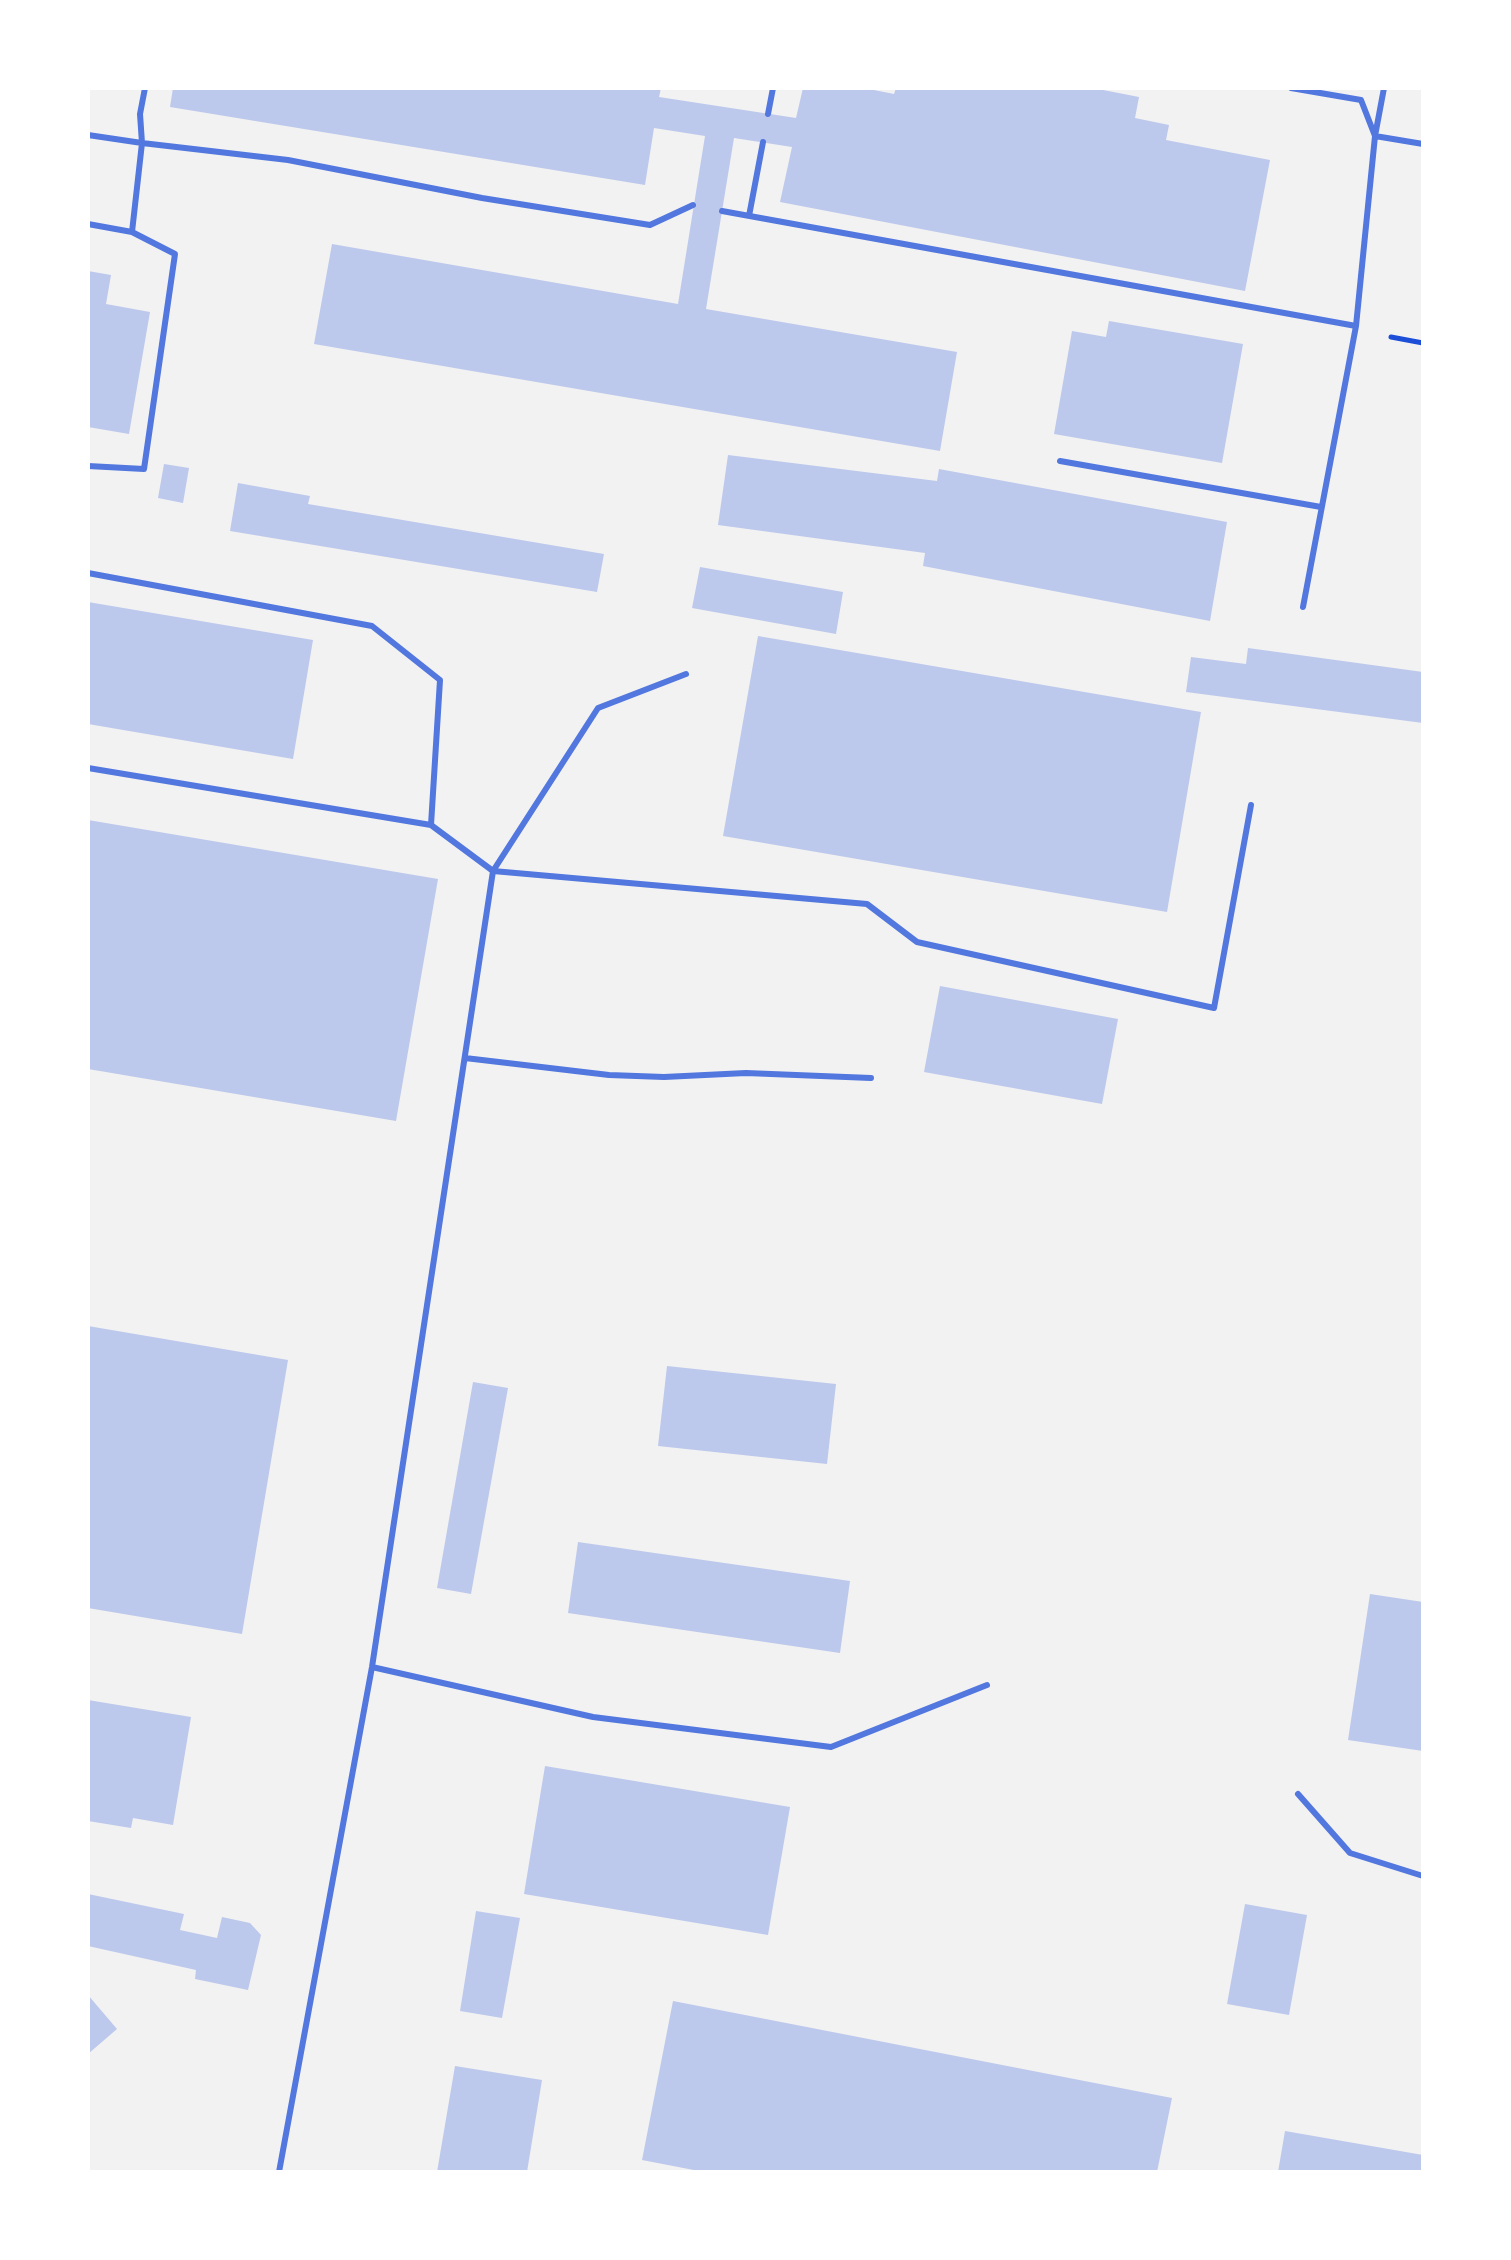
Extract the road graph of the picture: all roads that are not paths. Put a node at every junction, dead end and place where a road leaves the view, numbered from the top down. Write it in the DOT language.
graph roads {
  1 [pos="145,88"];
  2 [pos="773,88"];
  3 [pos="1291,88"];
  4 [pos="1384,88"];
  5 [pos="768,114"];
  6 [pos="88,135"];
  7 [pos="1375,136"];
  8 [pos="763,142"];
  9 [pos="142,143"];
  10 [pos="1423,144"];
  11 [pos="693,205"];
  12 [pos="722,211"];
  13 [pos="749,216"];
  14 [pos="88,224"];
  15 [pos="132,232"];
  16 [pos="1356,326"];
  17 [pos="1060,461"];
  18 [pos="88,466"];
  19 [pos="1321,507"];
  20 [pos="88,573"];
  21 [pos="1303,607"];
  22 [pos="686,674"];
  23 [pos="88,768"];
  24 [pos="1251,805"];
  25 [pos="431,825"];
  26 [pos="493,871"];
  27 [pos="465,1058"];
  28 [pos="871,1078"];
  29 [pos="372,1667"];
  30 [pos="987,1685"];
  31 [pos="1298,1794"];
  32 [pos="1423,1876"];
  33 [pos="279,2172"];
  1 -- 9 [label="lane"];
  2 -- 5 [label="lane"];
  3 -- 7 [label="lane"];
  4 -- 7 [label="lane"];
  6 -- 9 [label="lane"];
  7 -- 10 [label="lane"];
  7 -- 16 [label="lane"];
  8 -- 13 [label="lane"];
  9 -- 11 [label="lane"];
  9 -- 15 [label="lane"];
  12 -- 13 [label="lane"];
  13 -- 16 [label="lane"];
  14 -- 15 [label="lane"];
  15 -- 18 [label="lane"];
  16 -- 19 [label="lane"];
  17 -- 19 [label="lane"];
  19 -- 21 [label="lane"];
  20 -- 25 [label="lane"];
  22 -- 26 [label="lane"];
  23 -- 25 [label="lane"];
  24 -- 26 [label="lane"];
  25 -- 26 [label="lane"];
  26 -- 27 [label="lane"];
  27 -- 28 [label="lane"];
  27 -- 29 [label="lane"];
  29 -- 30 [label="lane"];
  29 -- 33 [label="lane"];
  31 -- 32 [label="lane"];
}
